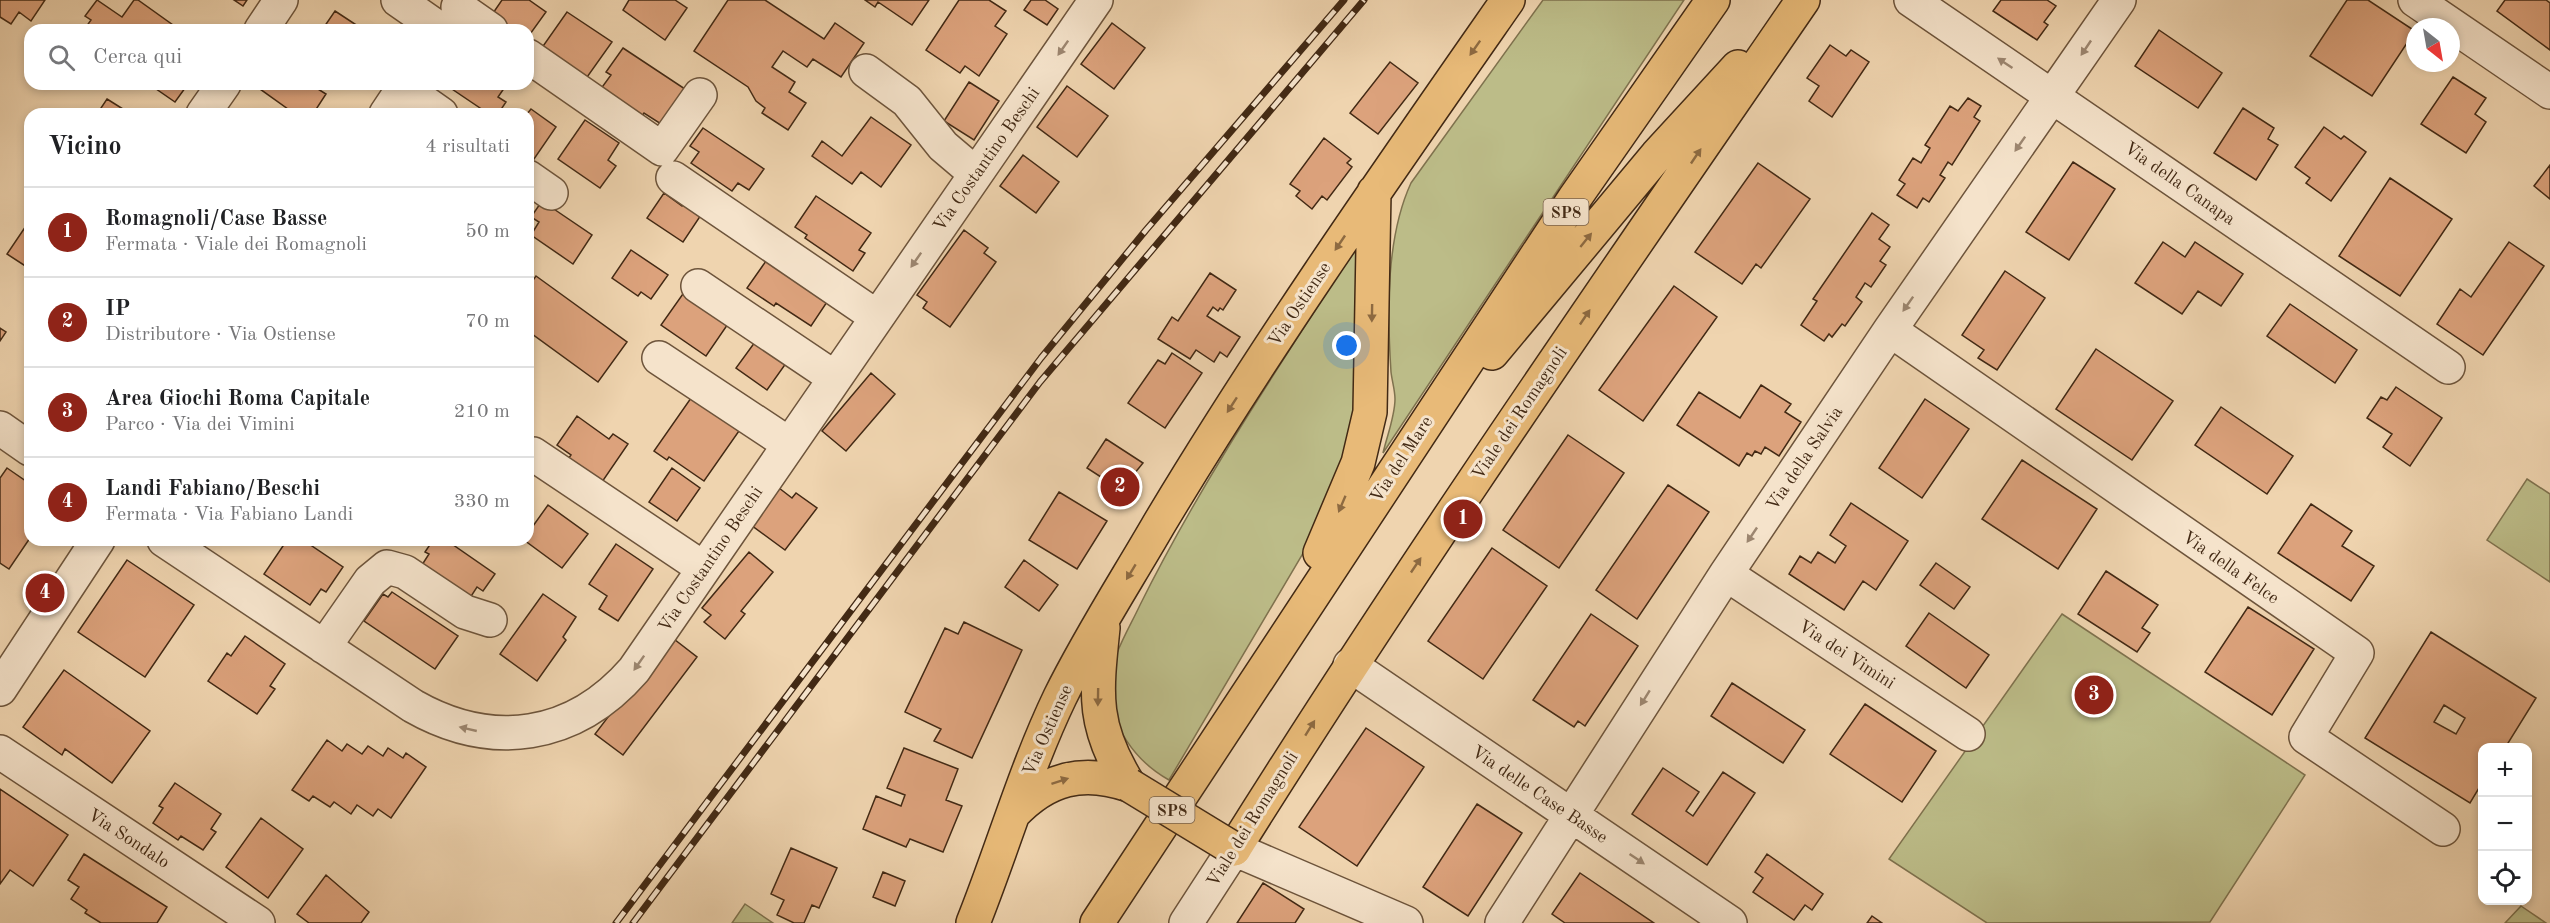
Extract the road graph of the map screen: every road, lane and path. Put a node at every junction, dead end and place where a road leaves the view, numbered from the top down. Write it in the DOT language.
graph roads {
  1 [pos="281,0"];
  2 [pos="398,0"];
  3 [pos="1096,0"];
  4 [pos="1508,0"];
  5 [pos="1713,0"];
  6 [pos="1802,0"];
  7 [pos="1911,0"];
  8 [pos="2119,0"];
  9 [pos="2415,0"];
  10 [pos="451,17"];
  11 [pos="265,24"];
  12 [pos="473,24"];
  13 [pos="534,60"];
  14 [pos="866,72"];
  15 [pos="220,90"];
  16 [pos="2550,92"];
  17 [pos="399,95"];
  18 [pos="700,95"];
  19 [pos="2053,96"];
  20 [pos="207,108"];
  21 [pos="428,108"];
  22 [pos="976,174"];
  23 [pos="673,178"];
  24 [pos="1374,192"];
  25 [pos="698,286"];
  26 [pos="877,317"];
  27 [pos="1890,330"];
  28 [pos="659,358"];
  29 [pos="2448,367"];
  30 [pos="835,378"];
  31 [pos="1423,426"];
  32 [pos="0,428"];
  33 [pos="789,444"];
  34 [pos="24,445"];
  35 [pos="534,455"];
  36 [pos="94,546"];
  37 [pos="173,546"];
  38 [pos="703,568"];
  39 [pos="1726,574"];
  40 [pos="1104,618"];
  41 [pos="490,620"];
  42 [pos="324,646"];
  43 [pos="1350,665"];
  44 [pos="0,689"];
  45 [pos="1247,696"];
  46 [pos="1968,734"];
  47 [pos="0,752"];
  48 [pos="1129,785"];
  49 [pos="1013,814"];
  50 [pos="1572,815"];
  51 [pos="2443,829"];
  52 [pos="1234,849"];
  53 [pos="258,923"];
  54 [pos="973,923"];
  55 [pos="1097,923"];
  56 [pos="1186,923"];
  57 [pos="1406,923"];
  58 [pos="1502,923"];
  59 [pos="1731,923"];
  1 -- 11 [label="street"];
  2 -- 10 [label="street"];
  3 -- 22 [label="street, Via Costantino Beschi, one-way"];
  4 -- 24 [label="main road, Via Ostiense, one-way"];
  5 -- 31 [label="main road, Via del Mare / SP8"];
  31 -- 6 [label="main road, one-way"];
  43 -- 6 [label="main road, Viale dei Romagnoli, one-way"];
  19 -- 7 [label="street, Via della Canapa, one-way"];
  8 -- 19 [label="street, Via della Salvia, one-way"];
  9 -- 16 [label="street"];
  10 -- 12 [label="street"];
  13 -- 18 [label="street"];
  14 -- 22 [label="street"];
  15 -- 20 [label="street"];
  17 -- 21 [label="street"];
  19 -- 27 [label="street, Via della Salvia, one-way"];
  19 -- 29 [label="street, Via della Canapa"];
  22 -- 26 [label="street, Via Costantino Beschi, one-way"];
  23 -- 26 [label="street"];
  24 -- 40 [label="main road, Via Ostiense, one-way"];
  24 -- 45 [label="main road, one-way"];
  25 -- 30 [label="street"];
  26 -- 30 [label="street, Via Costantino Beschi"];
  27 -- 39 [label="street, Via della Salvia, one-way"];
  27 -- 51 [label="street, Via della Felce"];
  28 -- 33 [label="street"];
  30 -- 33 [label="street, Via Costantino Beschi"];
  31 -- 45 [label="main road, Via del Mare / SP8"];
  32 -- 34 [label="street"];
  33 -- 38 [label="street, Via Costantino Beschi"];
  35 -- 38 [label="street"];
  36 -- 44 [label="street"];
  37 -- 42 [label="street, Via Costantino Beschi"];
  38 -- 42 [label="street, Via Costantino Beschi, one-way"];
  39 -- 46 [label="street, Via dei Vimini"];
  39 -- 50 [label="street, Via della Salvia, one-way"];
  40 -- 48 [label="main road, Via Ostiense, one-way"];
  40 -- 49 [label="main road, Via Ostiense"];
  41 -- 42 [label="street"];
  43 -- 50 [label="street, Via delle Case Basse"];
  52 -- 43 [label="main road, Viale dei Romagnoli, one-way"];
  45 -- 55 [label="main road, Via del Mare / SP8"];
  47 -- 53 [label="street, Via Sondalo"];
  49 -- 48 [label="main road, Via Ostiense, one-way"];
  48 -- 52 [label="main road, Via Ostiense, bridge"];
  49 -- 54 [label="main road, Via Ostiense"];
  50 -- 58 [label="street, Via della Salvia"];
  50 -- 59 [label="street, Via delle Case Basse, one-way"];
  52 -- 56 [label="street, Viale dei Romagnoli"];
  52 -- 57 [label="street"];
}
